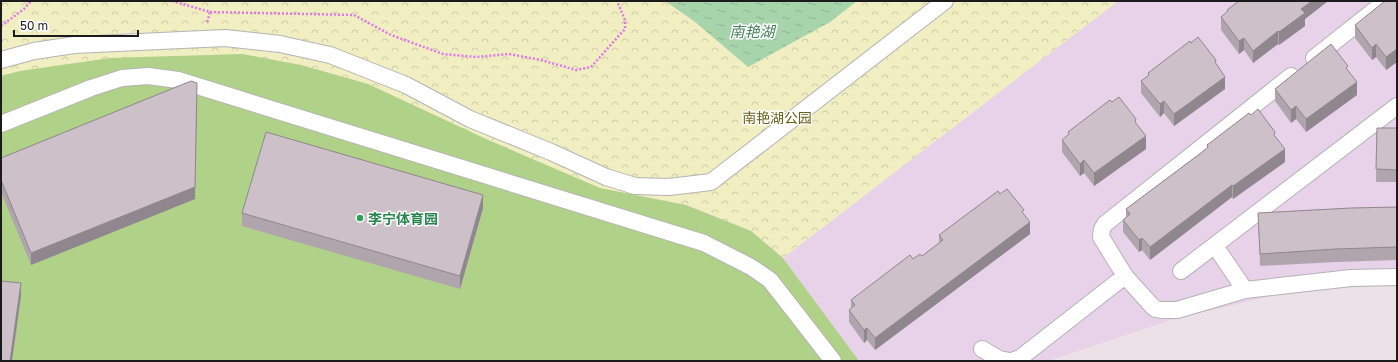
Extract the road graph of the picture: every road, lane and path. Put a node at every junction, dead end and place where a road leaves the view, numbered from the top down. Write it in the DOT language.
graph roads {
  1 [pos="31,1"];
  2 [pos="172,1"];
  3 [pos="617,1"];
  4 [pos="945,1"];
  5 [pos="1386,1"];
  6 [pos="210,12"];
  7 [pos="1,26"];
  8 [pos="203,39"];
  9 [pos="1,60"];
  10 [pos="1397,106"];
  11 [pos="1,124"];
  12 [pos="1214,246"];
  13 [pos="1182,271"];
  14 [pos="1125,276"];
  15 [pos="1397,277"];
  16 [pos="1245,290"];
  17 [pos="819,343"];
  18 [pos="982,350"];
  19 [pos="823,361"];
  20 [pos="833,361"];
  21 [pos="1011,361"];
  1 -- 7 [label="path"];
  2 -- 6 [label="path"];
  3 -- 6 [label="path"];
  4 -- 8 [label="lane"];
  5 -- 14 [label="lane"];
  6 -- 8 [label="path"];
  8 -- 9 [label="lane"];
  10 -- 12 [label="lane"];
  11 -- 17 [label="lane"];
  12 -- 13 [label="lane"];
  12 -- 16 [label="lane"];
  14 -- 16 [label="lane"];
  14 -- 21 [label="lane"];
  15 -- 16 [label="lane"];
  17 -- 19 [label="lane"];
  17 -- 20 [label="lane"];
  18 -- 21 [label="lane"];
}
